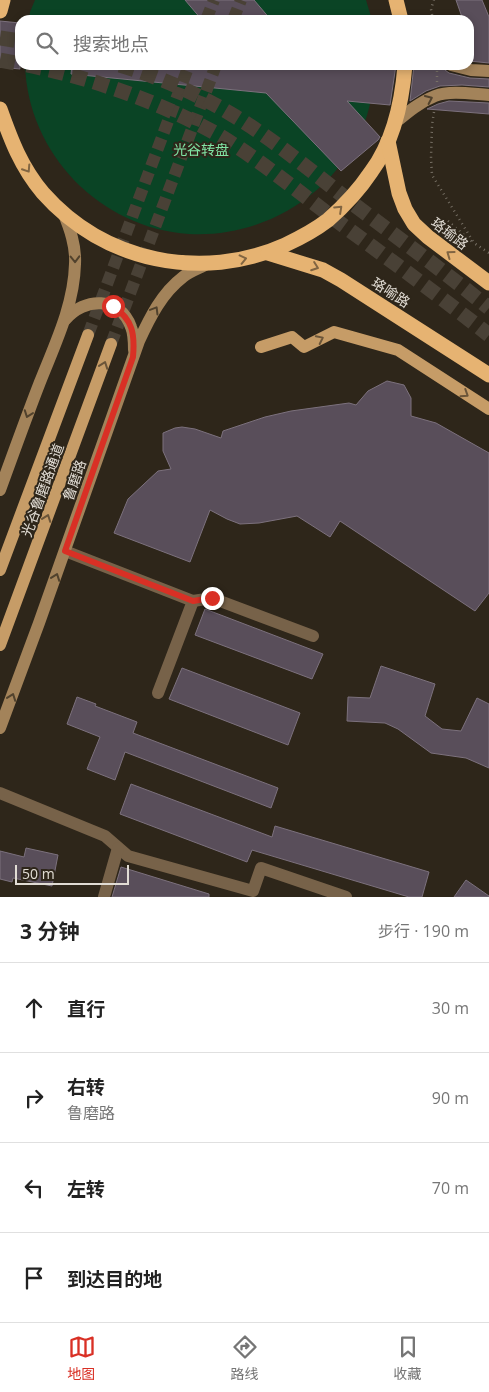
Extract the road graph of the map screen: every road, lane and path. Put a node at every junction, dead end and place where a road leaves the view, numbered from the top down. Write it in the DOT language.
graph roads {
  1 [pos="3,0"];
  2 [pos="396,0"];
  3 [pos="434,0"];
  4 [pos="0,11"];
  5 [pos="400,15"];
  6 [pos="432,15"];
  7 [pos="404,70"];
  8 [pos="471,70"];
  9 [pos="489,72"];
  10 [pos="436,95"];
  11 [pos="489,95"];
  12 [pos="0,109"];
  13 [pos="396,122"];
  14 [pos="6,140"];
  15 [pos="388,142"];
  16 [pos="63,212"];
  17 [pos="448,221"];
  18 [pos="474,244"];
  19 [pos="489,252"];
  20 [pos="268,253"];
  21 [pos="207,264"];
  22 [pos="489,283"];
  23 [pos="63,323"];
  24 [pos="88,335"];
  25 [pos="111,344"];
  26 [pos="261,347"];
  27 [pos="133,357"];
  28 [pos="489,375"];
  29 [pos="489,409"];
  30 [pos="0,490"];
  31 [pos="65,551"];
  32 [pos="0,570"];
  33 [pos="193,601"];
  34 [pos="313,636"];
  35 [pos="0,646"];
  36 [pos="158,693"];
  37 [pos="0,728"];
  38 [pos="0,793"];
  39 [pos="118,848"];
  40 [pos="104,897"];
  41 [pos="346,897"];
  1 -- 4 [label="highway"];
  2 -- 5 [label="highway"];
  3 -- 6 [label="path"];
  7 -- 13 [label="highway"];
  8 -- 9 [label="main road"];
  10 -- 11 [label="main road"];
  13 -- 10 [label="main road, one-way"];
  10 -- 18 [label="path"];
  12 -- 14 [label="highway"];
  13 -- 15 [label="highway"];
  14 -- 16 [label="highway, one-way"];
  20 -- 15 [label="highway, one-way"];
  22 -- 15 [label="highway, 珞瑜路, one-way"];
  16 -- 21 [label="highway"];
  16 -- 23 [label="main road, one-way"];
  17 -- 18 [label="path"];
  18 -- 19 [label="path"];
  21 -- 20 [label="highway, one-way"];
  20 -- 28 [label="highway, 珞喻路, one-way"];
  27 -- 21 [label="main road, 鲁磨路, one-way"];
  23 -- 27 [label="main road"];
  23 -- 30 [label="main road, one-way"];
  24 -- 32 [label="main road, 光谷鲁磨路通道"];
  35 -- 25 [label="main road, 光谷鲁磨路通道, one-way"];
  26 -- 29 [label="main road, one-way"];
  27 -- 31 [label="main road, 鲁磨路"];
  31 -- 33 [label="street"];
  37 -- 31 [label="main road, 鲁磨路, one-way"];
  33 -- 34 [label="street"];
  33 -- 36 [label="street"];
  38 -- 39 [label="street"];
  39 -- 40 [label="street"];
  39 -- 41 [label="street"];
}
